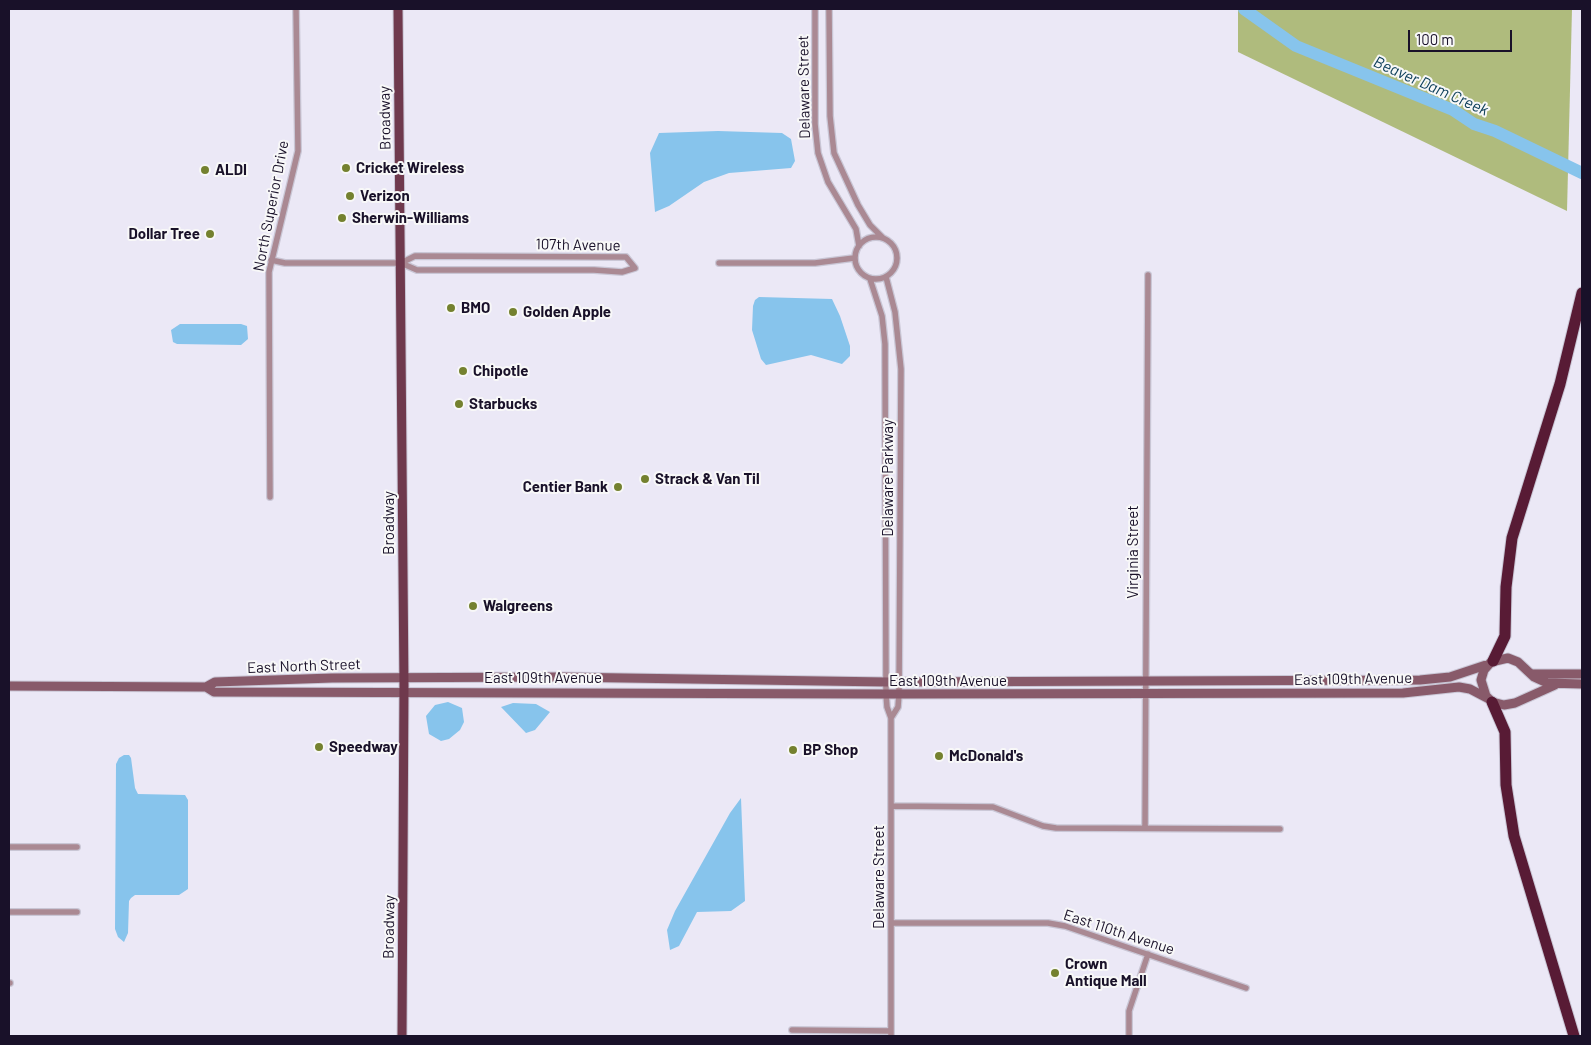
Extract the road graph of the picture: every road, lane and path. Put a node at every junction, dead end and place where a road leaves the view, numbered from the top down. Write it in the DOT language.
graph roads {
  1 [pos="296,9"];
  2 [pos="398,9"];
  3 [pos="815,9"];
  4 [pos="829,9"];
  5 [pos="883,238"];
  6 [pos="858,246"];
  7 [pos="854,258"];
  8 [pos="271,260"];
  9 [pos="401,263"];
  10 [pos="719,263"];
  11 [pos="1148,276"];
  12 [pos="886,277"];
  13 [pos="870,279"];
  14 [pos="1582,293"];
  15 [pos="270,497"];
  16 [pos="1491,663"];
  17 [pos="1526,670"];
  18 [pos="1582,674"];
  19 [pos="404,678"];
  20 [pos="1145,680"];
  21 [pos="886,682"];
  22 [pos="899,682"];
  23 [pos="1582,684"];
  24 [pos="1555,685"];
  25 [pos="9,686"];
  26 [pos="206,687"];
  27 [pos="404,692"];
  28 [pos="886,694"];
  29 [pos="899,694"];
  30 [pos="1144,694"];
  31 [pos="1491,700"];
  32 [pos="891,718"];
  33 [pos="892,806"];
  34 [pos="1145,828"];
  35 [pos="1280,829"];
  36 [pos="9,847"];
  37 [pos="77,847"];
  38 [pos="9,912"];
  39 [pos="77,912"];
  40 [pos="892,923"];
  41 [pos="1148,954"];
  42 [pos="1246,988"];
  43 [pos="792,1030"];
  44 [pos="891,1034"];
  45 [pos="402,1036"];
  46 [pos="1129,1036"];
  47 [pos="1574,1036"];
  1 -- 8 [label="street, North Superior Drive"];
  2 -- 9 [label="main road, Broadway"];
  3 -- 6 [label="street, Delaware Street"];
  4 -- 5 [label="street, Delaware Street"];
  5 -- 6 [label="street"];
  5 -- 12 [label="street"];
  6 -- 7 [label="street"];
  7 -- 10 [label="street"];
  7 -- 13 [label="street"];
  8 -- 9 [label="street, 107th Avenue"];
  8 -- 15 [label="street, North Superior Drive"];
  9 -- 9 [label="street, 107th Avenue"];
  9 -- 19 [label="main road, Broadway"];
  11 -- 20 [label="street, Virginia Street"];
  12 -- 13 [label="street"];
  12 -- 22 [label="street, Delaware Parkway"];
  13 -- 21 [label="street, Delaware Parkway"];
  14 -- 16 [label="highway"];
  16 -- 17 [label="main road, East 109th Avenue"];
  16 -- 20 [label="main road, East 109th Avenue"];
  16 -- 31 [label="main road"];
  17 -- 18 [label="main road, East 109th Avenue"];
  17 -- 24 [label="main road, East 109th Avenue"];
  19 -- 21 [label="main road, East 109th Avenue"];
  19 -- 26 [label="main road, East North Street"];
  19 -- 27 [label="main road, Broadway"];
  20 -- 22 [label="main road, East 109th Avenue"];
  20 -- 30 [label="street, Virginia Street"];
  21 -- 22 [label="main road, East 109th Avenue"];
  21 -- 28 [label="street, Delaware Street"];
  22 -- 29 [label="street, Delaware Street"];
  23 -- 24 [label="main road, East 109th Avenue"];
  24 -- 31 [label="main road, East 109th Avenue"];
  25 -- 26 [label="main road, East North Street"];
  26 -- 27 [label="main road, East North Street"];
  27 -- 28 [label="main road, East 109th Avenue"];
  27 -- 45 [label="main road, Broadway"];
  28 -- 29 [label="main road, East 109th Avenue"];
  28 -- 32 [label="street, Delaware Street"];
  29 -- 30 [label="main road, East 109th Avenue"];
  29 -- 32 [label="street, Delaware Street"];
  30 -- 31 [label="main road, East 109th Avenue"];
  30 -- 34 [label="street, Virginia Street"];
  31 -- 47 [label="highway"];
  32 -- 33 [label="street, Delaware Street"];
  33 -- 34 [label="street"];
  33 -- 40 [label="street, Delaware Street"];
  34 -- 35 [label="street"];
  36 -- 37 [label="street"];
  38 -- 39 [label="street"];
  40 -- 41 [label="street, East 110th Avenue"];
  40 -- 44 [label="street, Delaware Street"];
  41 -- 42 [label="street, East 110th Avenue"];
  41 -- 46 [label="street"];
  43 -- 44 [label="street"];
}
